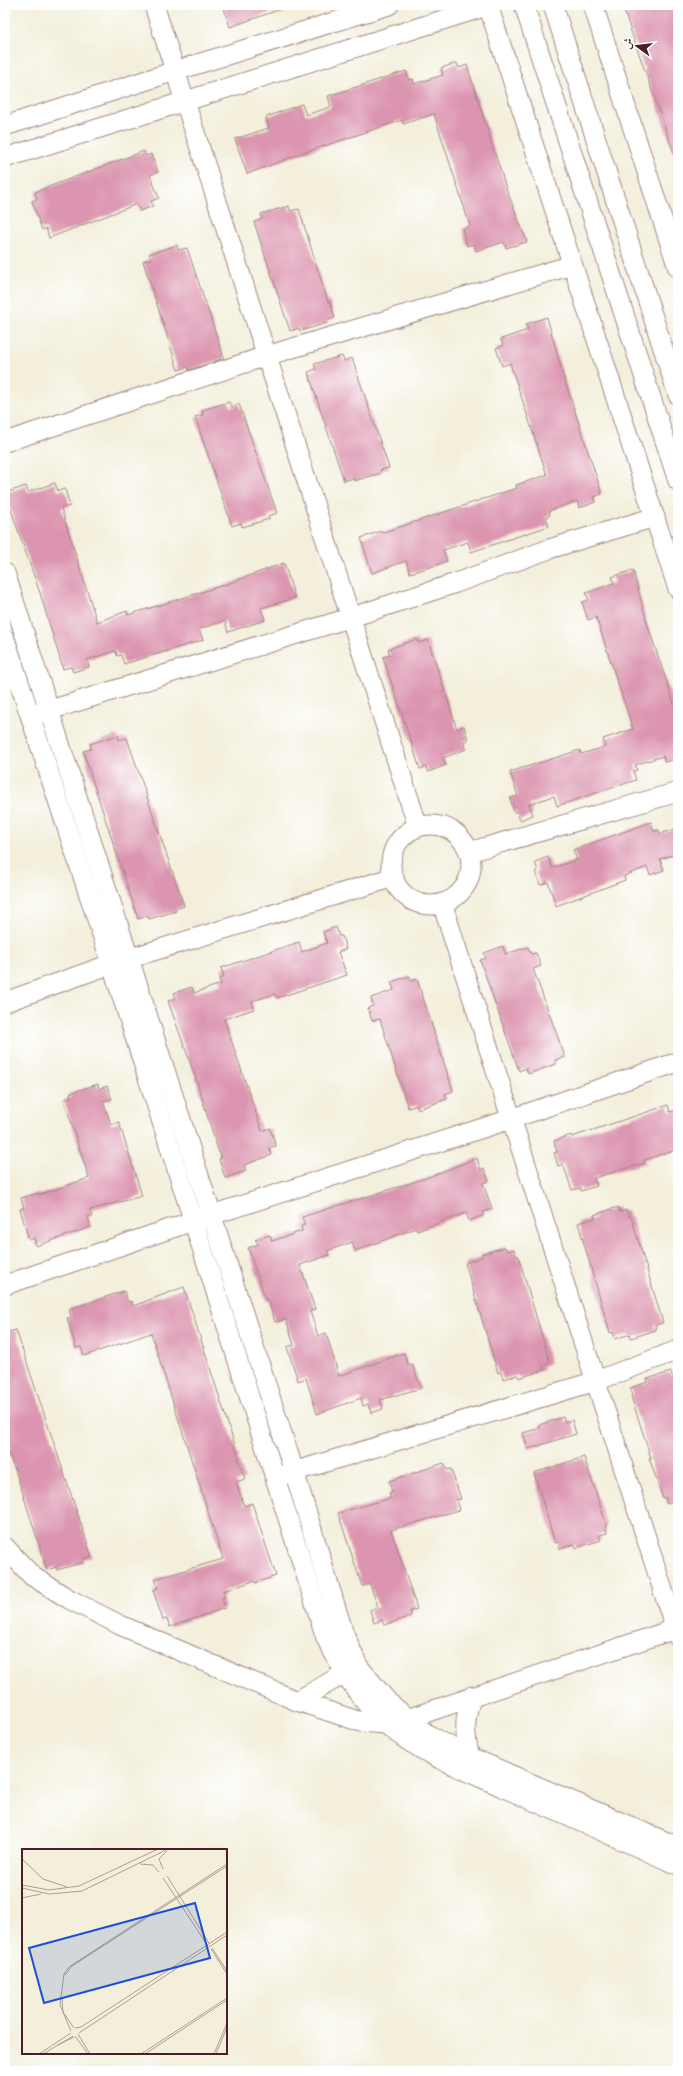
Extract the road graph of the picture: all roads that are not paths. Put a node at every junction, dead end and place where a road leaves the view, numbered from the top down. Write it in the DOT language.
graph roads {
  1 [pos="154,5"];
  2 [pos="389,5"];
  3 [pos="489,5"];
  4 [pos="524,5"];
  5 [pos="553,5"];
  6 [pos="593,5"];
  7 [pos="175,71"];
  8 [pos="185,101"];
  9 [pos="5,126"];
  10 [pos="5,158"];
  11 [pos="672,226"];
  12 [pos="572,265"];
  13 [pos="678,268"];
  14 [pos="266,356"];
  15 [pos="678,394"];
  16 [pos="5,442"];
  17 [pos="678,481"];
  18 [pos="655,517"];
  19 [pos="5,573"];
  20 [pos="678,589"];
  21 [pos="349,618"];
  22 [pos="5,639"];
  23 [pos="48,710"];
  24 [pos="30,716"];
  25 [pos="678,792"];
  26 [pos="418,827"];
  27 [pos="469,852"];
  28 [pos="394,877"];
  29 [pos="442,903"];
  30 [pos="120,961"];
  31 [pos="5,1002"];
  32 [pos="678,1062"];
  33 [pos="511,1119"];
  34 [pos="212,1215"];
  35 [pos="193,1221"];
  36 [pos="5,1285"];
  37 [pos="678,1350"];
  38 [pos="596,1381"];
  39 [pos="294,1471"];
  40 [pos="275,1477"];
  41 [pos="5,1547"];
  42 [pos="677,1631"];
  43 [pos="326,1638"];
  44 [pos="352,1670"];
  45 [pos="323,1687"];
  46 [pos="472,1696"];
  47 [pos="296,1701"];
  48 [pos="407,1719"];
  49 [pos="385,1724"];
  50 [pos="470,1757"];
  51 [pos="678,1847"];
  52 [pos="678,1865"];
  1 -- 7 [label="street"];
  2 -- 7 [label="street"];
  3 -- 8 [label="street"];
  3 -- 12 [label="street"];
  4 -- 17 [label="street"];
  5 -- 15 [label="street"];
  6 -- 11 [label="street"];
  7 -- 8 [label="street"];
  7 -- 9 [label="street"];
  8 -- 10 [label="street"];
  8 -- 14 [label="street"];
  11 -- 13 [label="street"];
  12 -- 14 [label="street"];
  12 -- 18 [label="street"];
  14 -- 16 [label="street"];
  14 -- 21 [label="street"];
  18 -- 20 [label="street"];
  18 -- 21 [label="street"];
  19 -- 23 [label="street"];
  21 -- 23 [label="street"];
  21 -- 26 [label="street"];
  22 -- 24 [label="street"];
  23 -- 24 [label="street"];
  23 -- 30 [label="street"];
  24 -- 30 [label="street"];
  25 -- 27 [label="street"];
  26 -- 27 [label="street"];
  26 -- 28 [label="street"];
  27 -- 29 [label="street"];
  28 -- 29 [label="street"];
  28 -- 30 [label="street"];
  29 -- 33 [label="street"];
  30 -- 31 [label="street"];
  30 -- 34 [label="street"];
  30 -- 35 [label="street"];
  32 -- 33 [label="street"];
  33 -- 34 [label="street"];
  33 -- 38 [label="street"];
  34 -- 35 [label="street"];
  34 -- 39 [label="street"];
  35 -- 36 [label="street"];
  35 -- 40 [label="street"];
  37 -- 38 [label="street"];
  38 -- 39 [label="street"];
  38 -- 42 [label="street"];
  39 -- 40 [label="street"];
  39 -- 44 [label="street"];
  40 -- 43 [label="street"];
  41 -- 47 [label="street"];
  42 -- 46 [label="street"];
  43 -- 44 [label="street"];
  43 -- 45 [label="street"];
  44 -- 45 [label="street"];
  44 -- 48 [label="street"];
  44 -- 49 [label="street"];
  45 -- 47 [label="street"];
  46 -- 48 [label="street"];
  46 -- 50 [label="street"];
  47 -- 49 [label="street"];
  48 -- 49 [label="street"];
  48 -- 50 [label="street"];
  49 -- 52 [label="street"];
  50 -- 51 [label="street"];
}
